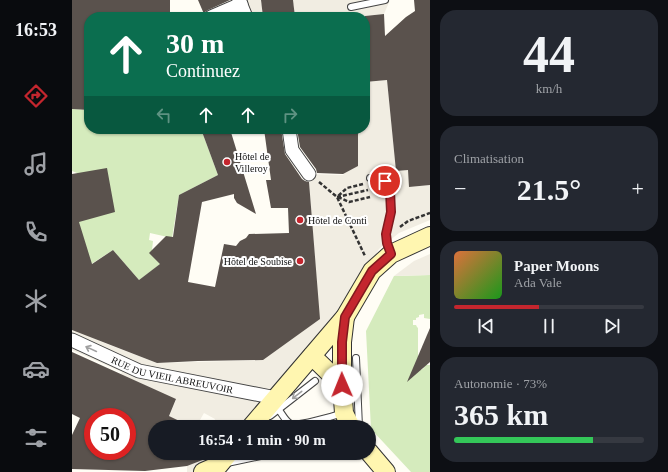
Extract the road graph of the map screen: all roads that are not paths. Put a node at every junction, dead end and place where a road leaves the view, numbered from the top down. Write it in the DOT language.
graph roads {
  1 [pos="384,0"];
  2 [pos="240,2"];
  3 [pos="351,7"];
  4 [pos="220,12"];
  5 [pos="244,12"];
  6 [pos="290,134"];
  7 [pos="309,174"];
  8 [pos="368,181"];
  9 [pos="430,236"];
  10 [pos="391,254"];
  11 [pos="345,317"];
  12 [pos="72,340"];
  13 [pos="312,356"];
  14 [pos="356,358"];
  15 [pos="315,381"];
  16 [pos="342,385"];
  17 [pos="278,404"];
  18 [pos="259,420"];
  19 [pos="261,420"];
  20 [pos="287,420"];
  21 [pos="347,420"];
  22 [pos="359,420"];
  23 [pos="234,460"];
  24 [pos="376,460"];
  25 [pos="217,463"];
  26 [pos="386,472"];
  1 -- 3 [label="lane"];
  2 -- 4 [label="street"];
  2 -- 5 [label="street"];
  6 -- 7 [label="street"];
  8 -- 10 [label="lane"];
  9 -- 10 [label="main road"];
  10 -- 11 [label="main road"];
  11 -- 13 [label="main road"];
  11 -- 16 [label="main road"];
  17 -- 12 [label="street, RUE DU VIEIL ABREUVOIR, one-way"];
  13 -- 16 [label="main road"];
  13 -- 17 [label="main road"];
  14 -- 22 [label="lane"];
  15 -- 17 [label="lane, one-way"];
  16 -- 21 [label="main road"];
  17 -- 18 [label="main road"];
  17 -- 19 [label="lane"];
  17 -- 20 [label="lane"];
  23 -- 25 [label="lane"];
  24 -- 26 [label="main road"];
}
